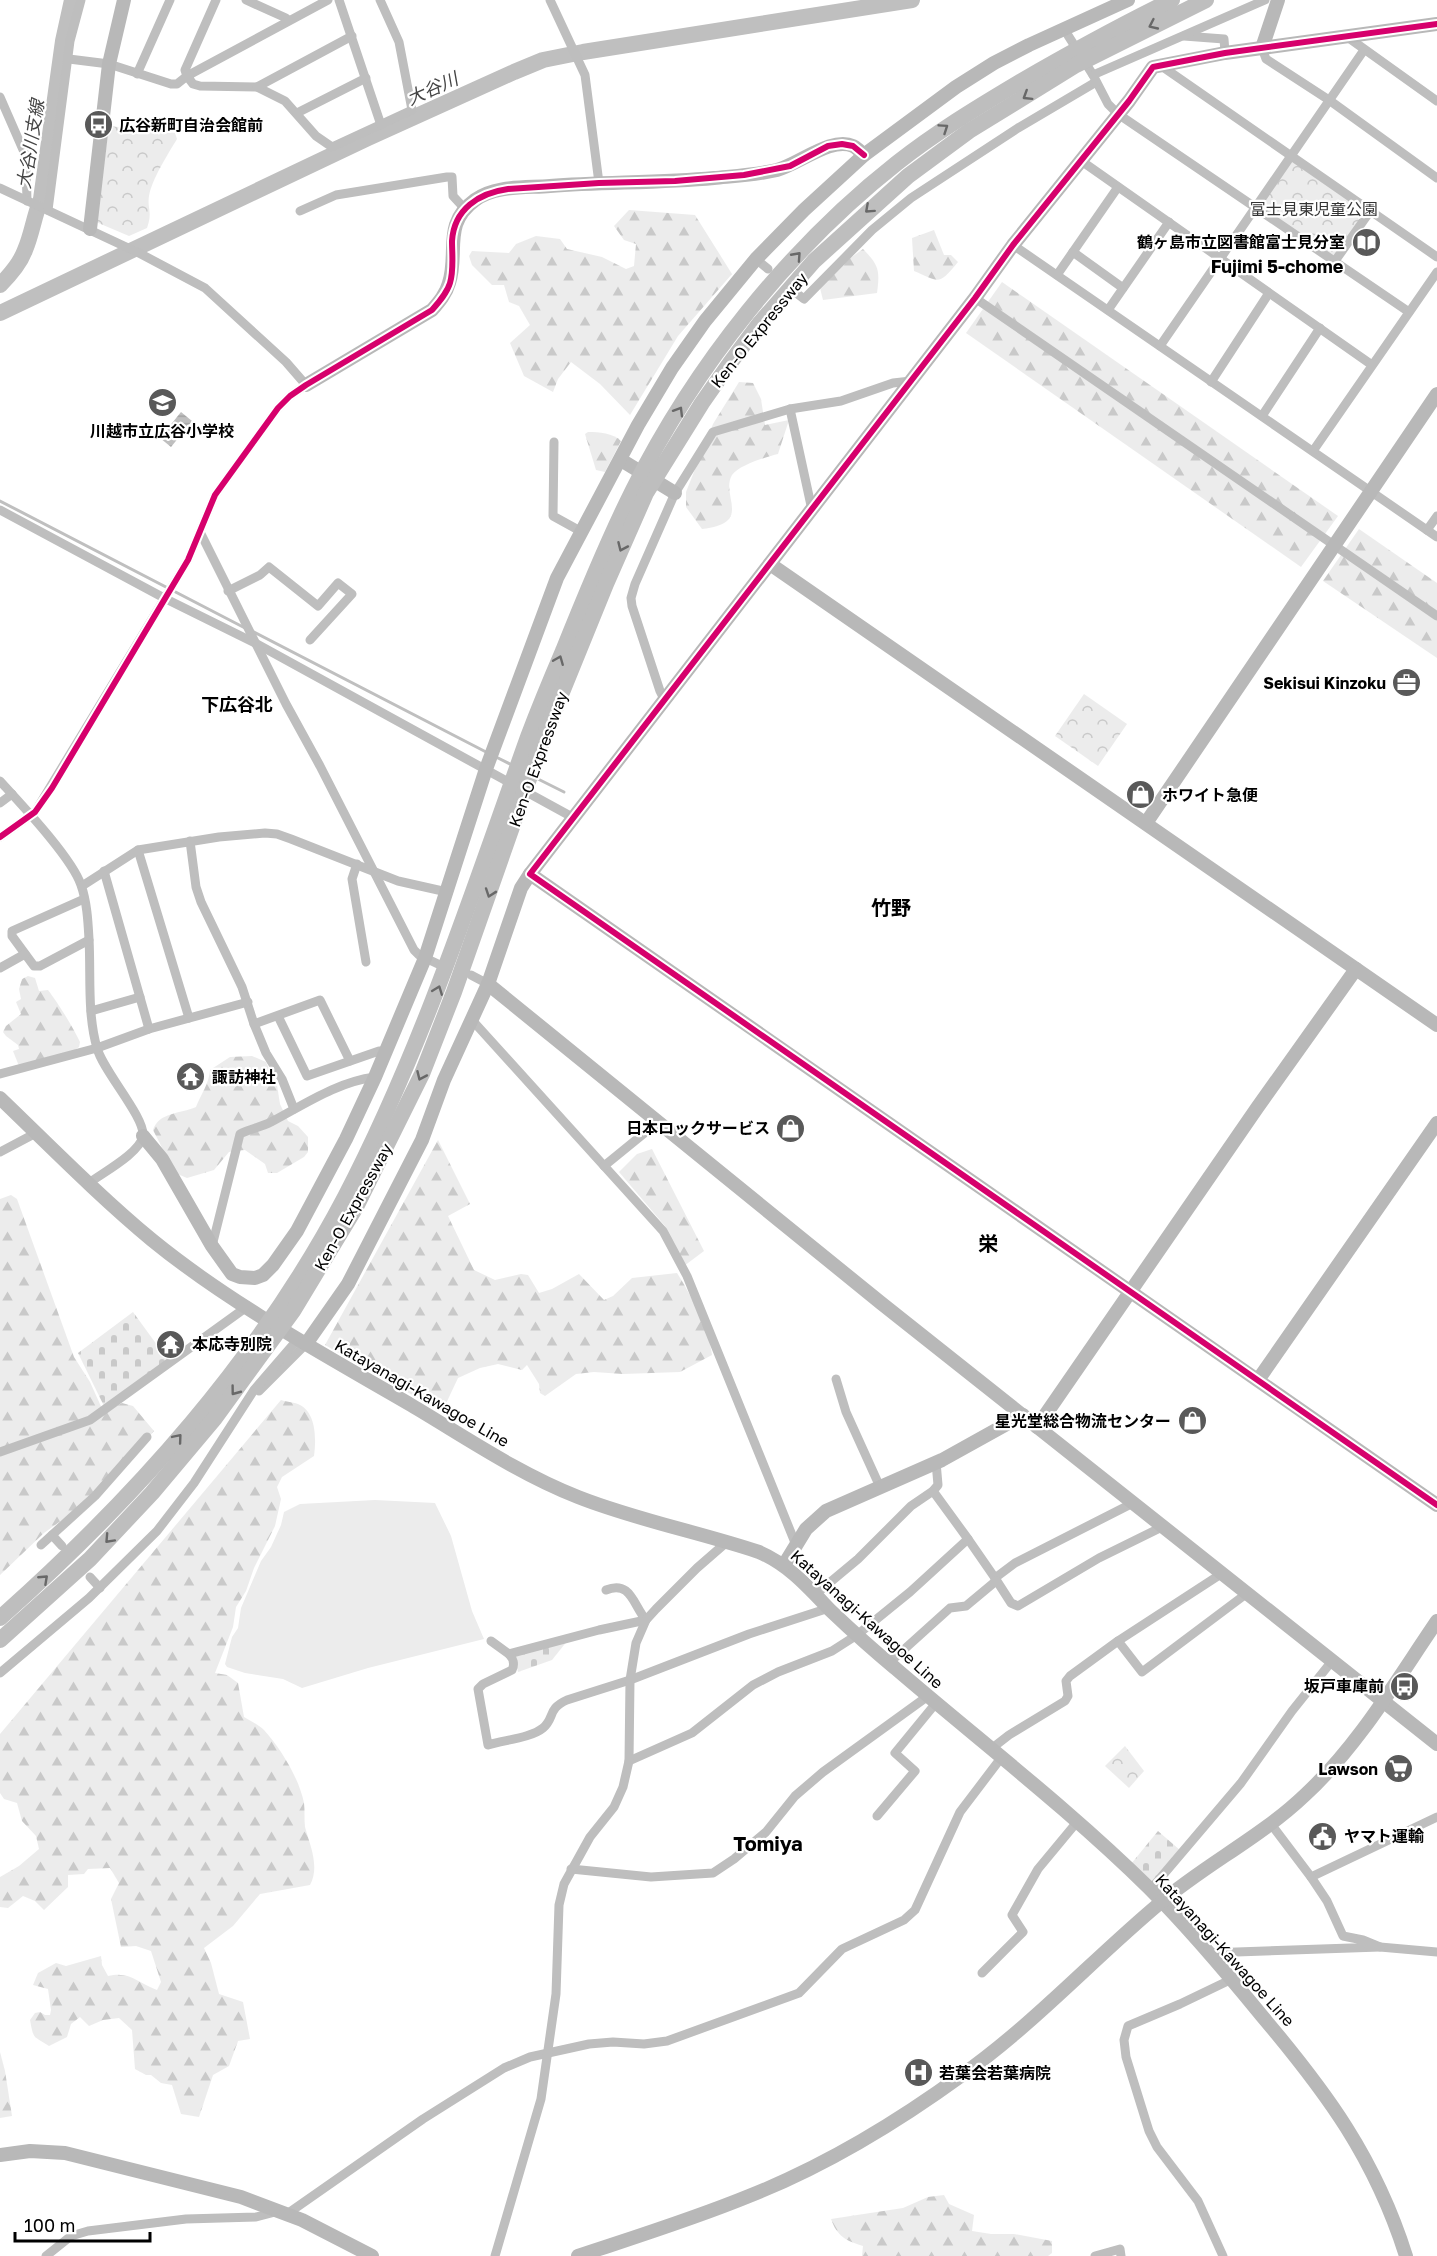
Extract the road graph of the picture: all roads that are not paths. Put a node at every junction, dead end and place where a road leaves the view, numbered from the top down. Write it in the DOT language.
graph roads {
  1 [pos="81,0"];
  2 [pos="124,0"];
  3 [pos="171,0"];
  4 [pos="216,0"];
  5 [pos="246,0"];
  6 [pos="308,0"];
  7 [pos="328,0"];
  8 [pos="339,0"];
  9 [pos="380,0"];
  10 [pos="550,0"];
  11 [pos="1128,0"];
  12 [pos="1172,0"];
  13 [pos="1206,0"];
  14 [pos="1265,0"];
  15 [pos="1278,0"];
  16 [pos="262,3"];
  17 [pos="307,11"];
  18 [pos="288,21"];
  19 [pos="1436,25"];
  20 [pos="1064,29"];
  21 [pos="352,36"];
  22 [pos="1182,36"];
  23 [pos="1346,36"];
  24 [pos="1262,48"];
  25 [pos="1364,50"];
  26 [pos="1225,53"];
  27 [pos="69,58"];
  28 [pos="1073,59"];
  29 [pos="109,64"];
  30 [pos="1159,64"];
  31 [pos="137,74"];
  32 [pos="187,76"];
  33 [pos="366,78"];
  34 [pos="1094,78"];
  35 [pos="257,87"];
  36 [pos="0,97"];
  37 [pos="1329,100"];
  38 [pos="1437,101"];
  39 [pos="297,114"];
  40 [pos="1118,114"];
  41 [pos="381,125"];
  42 [pos="864,155"];
  43 [pos="1291,155"];
  44 [pos="1080,160"];
  45 [pos="1437,178"];
  46 [pos="599,183"];
  47 [pos="1118,187"];
  48 [pos="0,188"];
  49 [pos="29,203"];
  50 [pos="1255,207"];
  51 [pos="465,208"];
  52 [pos="45,209"];
  53 [pos="1371,210"];
  54 [pos="300,211"];
  55 [pos="1169,222"];
  56 [pos="90,230"];
  57 [pos="1013,245"];
  58 [pos="1073,252"];
  59 [pos="1437,257"];
  60 [pos="1220,258"];
  61 [pos="756,259"];
  62 [pos="1335,261"];
  63 [pos="768,269"];
  64 [pos="1437,272"];
  65 [pos="1057,275"];
  66 [pos="1123,288"];
  67 [pos="795,292"];
  68 [pos="1269,293"];
  69 [pos="975,298"];
  70 [pos="1108,310"];
  71 [pos="1409,312"];
  72 [pos="1320,328"];
  73 [pos="1160,346"];
  74 [pos="1372,365"];
  75 [pos="912,381"];
  76 [pos="1211,381"];
  77 [pos="306,385"];
  78 [pos="1437,394"];
  79 [pos="790,409"];
  80 [pos="1262,416"];
  81 [pos="554,442"];
  82 [pos="1313,451"];
  83 [pos="621,460"];
  84 [pos="1370,490"];
  85 [pos="675,493"];
  86 [pos="0,510"];
  87 [pos="812,510"];
  88 [pos="1437,516"];
  89 [pos="1427,530"];
  90 [pos="200,532"];
  91 [pos="582,532"];
  92 [pos="1437,537"];
  93 [pos="1334,543"];
  94 [pos="770,564"];
  95 [pos="228,591"];
  96 [pos="166,599"];
  97 [pos="1437,616"];
  98 [pos="310,640"];
  99 [pos="255,643"];
  100 [pos="665,701"];
  101 [pos="486,770"];
  102 [pos="0,781"];
  103 [pos="12,794"];
  104 [pos="0,803"];
  105 [pos="30,817"];
  106 [pos="574,818"];
  107 [pos="1146,823"];
  108 [pos="0,837"];
  109 [pos="190,841"];
  110 [pos="138,850"];
  111 [pos="357,864"];
  112 [pos="104,871"];
  113 [pos="374,871"];
  114 [pos="530,874"];
  115 [pos="82,886"];
  116 [pos="447,892"];
  117 [pos="84,899"];
  118 [pos="89,940"];
  119 [pos="25,954"];
  120 [pos="432,961"];
  121 [pos="366,962"];
  122 [pos="0,968"];
  123 [pos="1356,969"];
  124 [pos="471,975"];
  125 [pos="488,984"];
  126 [pos="140,997"];
  127 [pos="248,1002"];
  128 [pos="91,1011"];
  129 [pos="278,1016"];
  130 [pos="189,1018"];
  131 [pos="472,1020"];
  132 [pos="254,1024"];
  133 [pos="1437,1024"];
  134 [pos="149,1029"];
  135 [pos="97,1048"];
  136 [pos="386,1052"];
  137 [pos="350,1061"];
  138 [pos="0,1074"];
  139 [pos="375,1077"];
  140 [pos="0,1098"];
  141 [pos="294,1108"];
  142 [pos="658,1122"];
  143 [pos="1437,1123"];
  144 [pos="36,1133"];
  145 [pos="142,1136"];
  146 [pos="0,1152"];
  147 [pos="604,1166"];
  148 [pos="89,1183"];
  149 [pos="212,1246"];
  150 [pos="1131,1292"];
  151 [pos="248,1306"];
  152 [pos="264,1340"];
  153 [pos="302,1341"];
  154 [pos="836,1379"];
  155 [pos="1258,1380"];
  156 [pos="1023,1415"];
  157 [pos="1037,1426"];
  158 [pos="147,1437"];
  159 [pos="0,1452"];
  160 [pos="936,1462"];
  161 [pos="880,1487"];
  162 [pos="933,1491"];
  163 [pos="1133,1503"];
  164 [pos="1437,1505"];
  165 [pos="1162,1527"];
  166 [pos="52,1535"];
  167 [pos="968,1539"];
  168 [pos="728,1541"];
  169 [pos="41,1545"];
  170 [pos="796,1545"];
  171 [pos="62,1546"];
  172 [pos="784,1565"];
  173 [pos="1221,1574"];
  174 [pos="90,1578"];
  175 [pos="995,1580"];
  176 [pos="100,1588"];
  177 [pos="606,1590"];
  178 [pos="816,1594"];
  179 [pos="1246,1594"];
  180 [pos="829,1608"];
  181 [pos="0,1618"];
  182 [pos="646,1620"];
  183 [pos="1437,1621"];
  184 [pos="857,1635"];
  185 [pos="0,1640"];
  186 [pos="491,1641"];
  187 [pos="1118,1641"];
  188 [pos="508,1654"];
  189 [pos="1332,1661"];
  190 [pos="889,1663"];
  191 [pos="0,1673"];
  192 [pos="630,1680"];
  193 [pos="932,1699"];
  194 [pos="1383,1700"];
  195 [pos="1437,1744"];
  196 [pos="996,1753"];
  197 [pos="629,1761"];
  198 [pos="877,1816"];
  199 [pos="1437,1817"];
  200 [pos="1077,1822"];
  201 [pos="1271,1824"];
  202 [pos="571,1869"];
  203 [pos="1311,1877"];
  204 [pos="1150,1889"];
  205 [pos="1161,1901"];
  206 [pos="1380,1947"];
  207 [pos="1437,1952"];
  208 [pos="1208,1953"];
  209 [pos="982,1973"];
  210 [pos="1232,1979"];
  211 [pos="546,2054"];
  212 [pos="0,2155"];
  213 [pos="284,2212"];
  214 [pos="55,2252"];
  215 [pos="46,2256"];
  216 [pos="372,2256"];
  217 [pos="495,2256"];
  218 [pos="578,2256"];
  219 [pos="1095,2256"];
  220 [pos="1121,2256"];
  221 [pos="1223,2256"];
  222 [pos="1406,2256"];
  1 -- 27 [label="street"];
  2 -- 29 [label="street"];
  3 -- 31 [label="street"];
  4 -- 32 [label="street"];
  5 -- 16 [label="street"];
  6 -- 17 [label="street"];
  7 -- 17 [label="street"];
  8 -- 21 [label="street"];
  9 -- 41 [label="street"];
  10 -- 46 [label="street"];
  11 -- 20 [label="street"];
  12 -- 28 [label="highway, Ken-O Expressway"];
  13 -- 28 [label="highway, Ken-O Expressway, one-way"];
  14 -- 22 [label="street"];
  15 -- 24 [label="street"];
  16 -- 18 [label="street"];
  17 -- 18 [label="street"];
  18 -- 32 [label="street"];
  19 -- 23 [label="street"];
  20 -- 34 [label="street"];
  20 -- 42 [label="street"];
  21 -- 33 [label="street"];
  21 -- 35 [label="street"];
  22 -- 26 [label="street"];
  22 -- 34 [label="street"];
  23 -- 24 [label="street"];
  23 -- 25 [label="street"];
  24 -- 26 [label="street"];
  24 -- 37 [label="street"];
  25 -- 37 [label="street"];
  25 -- 38 [label="street"];
  26 -- 30 [label="street"];
  27 -- 29 [label="street"];
  27 -- 52 [label="street"];
  28 -- 152 [label="highway, Ken-O Expressway"];
  29 -- 31 [label="street"];
  29 -- 56 [label="street"];
  30 -- 40 [label="street"];
  30 -- 43 [label="street"];
  31 -- 32 [label="street"];
  32 -- 35 [label="street"];
  33 -- 39 [label="street"];
  33 -- 41 [label="street"];
  34 -- 40 [label="street"];
  34 -- 67 [label="street"];
  35 -- 39 [label="street"];
  36 -- 49 [label="street"];
  37 -- 43 [label="street"];
  37 -- 45 [label="street"];
  39 -- 41 [label="street"];
  40 -- 44 [label="street"];
  40 -- 50 [label="street"];
  42 -- 46 [label="street"];
  42 -- 61 [label="street"];
  43 -- 50 [label="street"];
  43 -- 53 [label="street"];
  44 -- 47 [label="street"];
  44 -- 57 [label="street"];
  46 -- 51 [label="street"];
  47 -- 55 [label="street"];
  47 -- 58 [label="street"];
  48 -- 49 [label="street"];
  49 -- 52 [label="street"];
  50 -- 60 [label="street"];
  50 -- 62 [label="street"];
  51 -- 54 [label="street"];
  51 -- 77 [label="street"];
  52 -- 56 [label="street"];
  53 -- 59 [label="street"];
  53 -- 62 [label="street"];
  55 -- 60 [label="street"];
  55 -- 66 [label="street"];
  56 -- 77 [label="street"];
  57 -- 65 [label="street"];
  57 -- 69 [label="street"];
  58 -- 65 [label="street"];
  58 -- 66 [label="street"];
  60 -- 68 [label="street"];
  60 -- 73 [label="street"];
  61 -- 63 [label="street"];
  61 -- 83 [label="street"];
  62 -- 71 [label="street"];
  64 -- 71 [label="street"];
  65 -- 70 [label="street"];
  66 -- 70 [label="street"];
  68 -- 72 [label="street"];
  68 -- 76 [label="street"];
  69 -- 75 [label="street"];
  69 -- 93 [label="street"];
  70 -- 73 [label="street"];
  71 -- 74 [label="street"];
  72 -- 74 [label="street"];
  72 -- 80 [label="street"];
  73 -- 76 [label="street"];
  74 -- 82 [label="street"];
  75 -- 79 [label="street"];
  75 -- 87 [label="street"];
  76 -- 80 [label="street"];
  77 -- 90 [label="street"];
  78 -- 84 [label="street"];
  79 -- 85 [label="street"];
  79 -- 87 [label="street"];
  80 -- 82 [label="street"];
  81 -- 91 [label="street"];
  82 -- 84 [label="street"];
  83 -- 85 [label="street"];
  83 -- 91 [label="street"];
  84 -- 89 [label="street"];
  84 -- 93 [label="street"];
  85 -- 100 [label="street"];
  86 -- 96 [label="street"];
  87 -- 94 [label="street"];
  88 -- 89 [label="street"];
  89 -- 92 [label="street"];
  90 -- 95 [label="street"];
  90 -- 96 [label="street"];
  91 -- 101 [label="street"];
  93 -- 97 [label="street"];
  93 -- 107 [label="street"];
  94 -- 100 [label="street"];
  94 -- 107 [label="street"];
  95 -- 98 [label="street"];
  95 -- 99 [label="street"];
  96 -- 99 [label="street"];
  96 -- 105 [label="street"];
  99 -- 101 [label="street"];
  99 -- 113 [label="street"];
  100 -- 106 [label="street"];
  101 -- 106 [label="street"];
  101 -- 116 [label="street"];
  102 -- 103 [label="street"];
  103 -- 104 [label="street"];
  103 -- 105 [label="street"];
  105 -- 108 [label="street"];
  105 -- 115 [label="street"];
  106 -- 114 [label="street"];
  107 -- 123 [label="street"];
  109 -- 110 [label="street"];
  109 -- 111 [label="street"];
  109 -- 127 [label="street"];
  110 -- 112 [label="street"];
  110 -- 130 [label="street"];
  111 -- 113 [label="street"];
  111 -- 121 [label="street"];
  112 -- 115 [label="street"];
  112 -- 126 [label="street"];
  113 -- 116 [label="street"];
  113 -- 120 [label="street"];
  114 -- 125 [label="street"];
  114 -- 150 [label="street"];
  115 -- 117 [label="street"];
  116 -- 120 [label="street"];
  117 -- 118 [label="street"];
  117 -- 119 [label="street"];
  118 -- 119 [label="street"];
  118 -- 128 [label="street"];
  119 -- 122 [label="street"];
  120 -- 136 [label="street"];
  123 -- 133 [label="street"];
  123 -- 150 [label="street"];
  124 -- 125 [label="street"];
  125 -- 131 [label="street"];
  125 -- 142 [label="street"];
  126 -- 128 [label="street"];
  126 -- 134 [label="street"];
  127 -- 130 [label="street"];
  127 -- 132 [label="street"];
  128 -- 135 [label="street"];
  129 -- 132 [label="street"];
  129 -- 137 [label="street"];
  129 -- 137 [label="street"];
  130 -- 134 [label="street"];
  131 -- 147 [label="street"];
  131 -- 153 [label="street"];
  132 -- 141 [label="street"];
  134 -- 135 [label="street"];
  135 -- 138 [label="street"];
  135 -- 145 [label="street"];
  136 -- 137 [label="street"];
  136 -- 139 [label="street"];
  139 -- 141 [label="street"];
  139 -- 149 [label="street"];
  140 -- 144 [label="street, Katayanagi-Kawagoe Line"];
  141 -- 149 [label="street"];
  142 -- 147 [label="street"];
  142 -- 156 [label="street"];
  143 -- 155 [label="street"];
  144 -- 146 [label="street"];
  144 -- 148 [label="street, Katayanagi-Kawagoe Line"];
  145 -- 148 [label="street"];
  145 -- 149 [label="street"];
  147 -- 170 [label="street"];
  148 -- 151 [label="street, Katayanagi-Kawagoe Line"];
  150 -- 155 [label="street"];
  150 -- 157 [label="street"];
  151 -- 153 [label="street, Katayanagi-Kawagoe Line"];
  151 -- 159 [label="street"];
  181 -- 152 [label="highway, Ken-O Expressway, one-way"];
  152 -- 185 [label="highway, Ken-O Expressway, one-way"];
  153 -- 168 [label="street, Katayanagi-Kawagoe Line"];
  153 -- 176 [label="street"];
  154 -- 161 [label="street"];
  155 -- 164 [label="street"];
  156 -- 157 [label="street"];
  156 -- 160 [label="street"];
  157 -- 163 [label="street"];
  158 -- 166 [label="street"];
  160 -- 161 [label="street"];
  160 -- 162 [label="street"];
  161 -- 170 [label="street"];
  162 -- 167 [label="street"];
  162 -- 178 [label="street"];
  163 -- 165 [label="street"];
  163 -- 175 [label="street"];
  165 -- 173 [label="street"];
  165 -- 175 [label="street"];
  166 -- 169 [label="street"];
  166 -- 171 [label="street"];
  167 -- 175 [label="street"];
  167 -- 184 [label="street"];
  168 -- 172 [label="street, Katayanagi-Kawagoe Line"];
  168 -- 182 [label="street"];
  170 -- 172 [label="street"];
  172 -- 178 [label="street, Katayanagi-Kawagoe Line"];
  173 -- 179 [label="street"];
  173 -- 187 [label="street"];
  174 -- 176 [label="street"];
  175 -- 190 [label="street"];
  176 -- 191 [label="street"];
  177 -- 182 [label="street"];
  178 -- 180 [label="street, Katayanagi-Kawagoe Line"];
  179 -- 187 [label="street"];
  179 -- 189 [label="street"];
  180 -- 184 [label="street, Katayanagi-Kawagoe Line"];
  180 -- 192 [label="street"];
  182 -- 188 [label="street"];
  182 -- 192 [label="street"];
  183 -- 194 [label="street"];
  184 -- 190 [label="street, Katayanagi-Kawagoe Line"];
  184 -- 197 [label="street"];
  186 -- 188 [label="street"];
  187 -- 196 [label="street"];
  188 -- 192 [label="street"];
  189 -- 194 [label="street"];
  189 -- 204 [label="street"];
  190 -- 193 [label="street, Katayanagi-Kawagoe Line"];
  192 -- 197 [label="street"];
  193 -- 196 [label="street, Katayanagi-Kawagoe Line"];
  193 -- 198 [label="street"];
  193 -- 202 [label="street"];
  194 -- 195 [label="street"];
  194 -- 201 [label="street"];
  196 -- 200 [label="street, Katayanagi-Kawagoe Line"];
  196 -- 211 [label="street"];
  197 -- 202 [label="street"];
  199 -- 203 [label="street"];
  200 -- 204 [label="street, Katayanagi-Kawagoe Line"];
  200 -- 209 [label="street"];
  201 -- 203 [label="street"];
  201 -- 205 [label="street"];
  202 -- 211 [label="street"];
  203 -- 206 [label="street"];
  204 -- 205 [label="street, Katayanagi-Kawagoe Line"];
  205 -- 208 [label="street, Katayanagi-Kawagoe Line"];
  205 -- 218 [label="street"];
  206 -- 207 [label="street"];
  206 -- 208 [label="street"];
  208 -- 210 [label="street, Katayanagi-Kawagoe Line"];
  210 -- 221 [label="street"];
  210 -- 222 [label="street, Katayanagi-Kawagoe Line"];
  211 -- 213 [label="street"];
  211 -- 217 [label="street"];
  212 -- 213 [label="street"];
  213 -- 214 [label="street"];
  213 -- 216 [label="street"];
  214 -- 215 [label="street"];
  219 -- 220 [label="street"];
}
